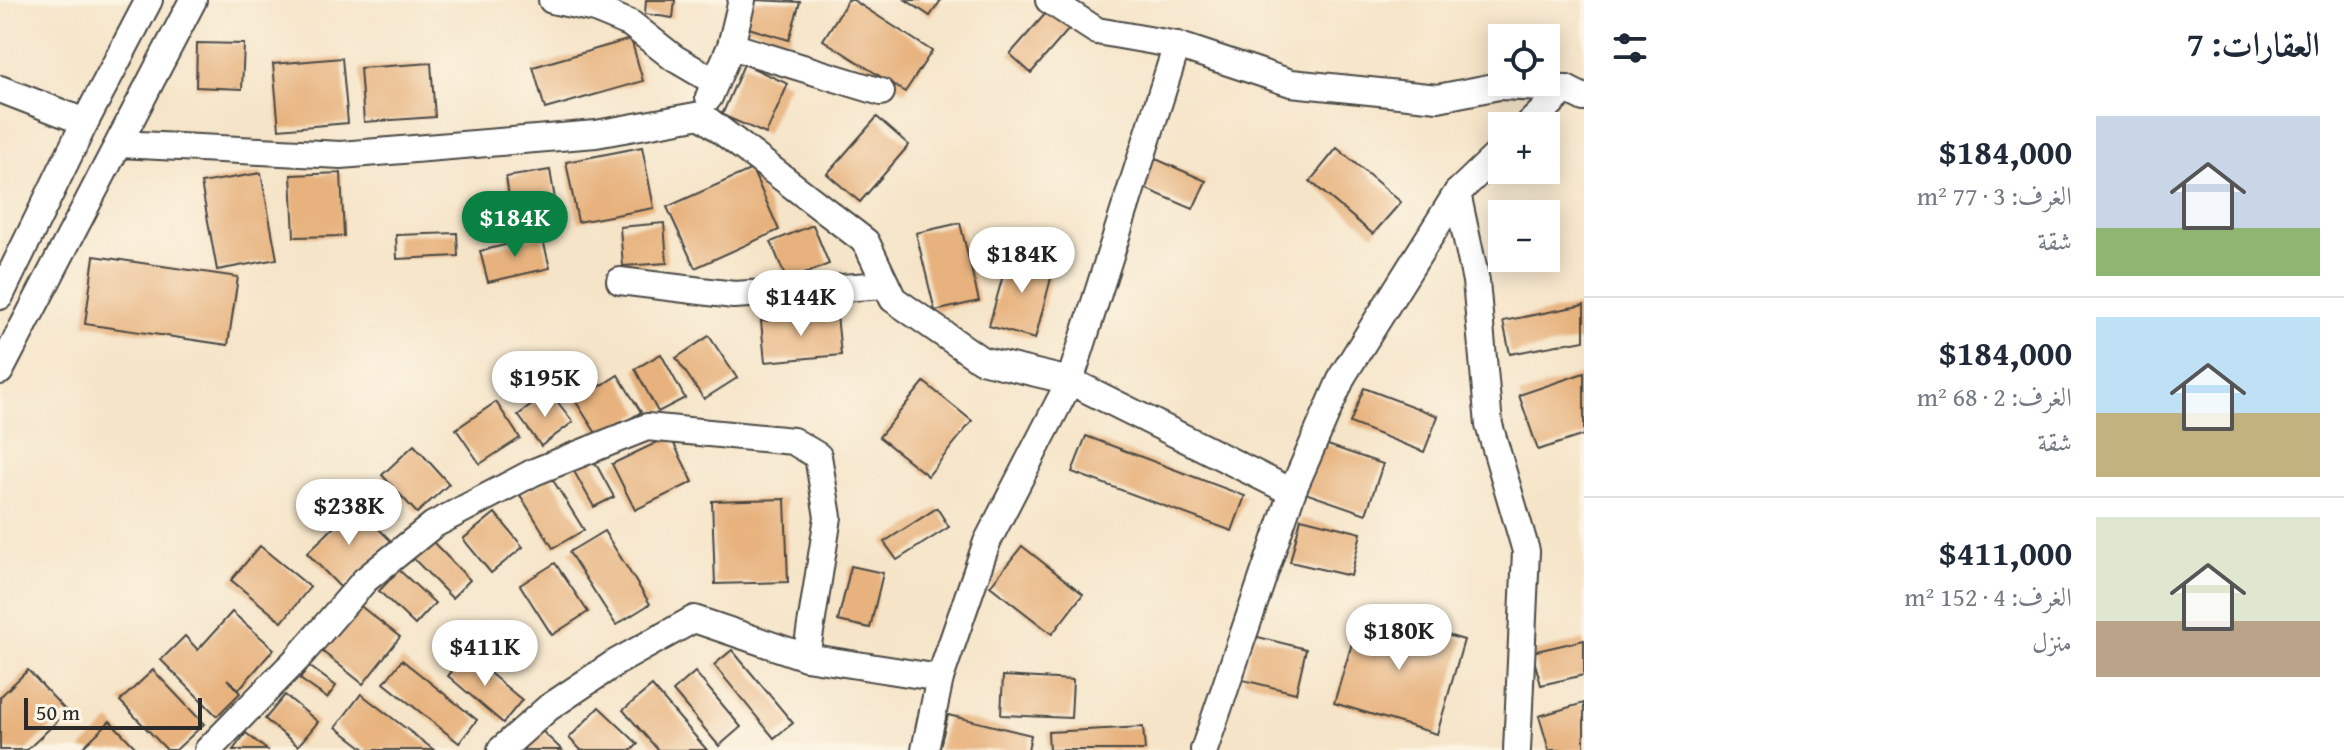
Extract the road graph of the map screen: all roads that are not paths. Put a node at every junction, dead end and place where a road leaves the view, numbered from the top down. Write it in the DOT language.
graph roads {
  1 [pos="149,0"];
  2 [pos="193,0"];
  3 [pos="552,0"];
  4 [pos="742,0"];
  5 [pos="1049,0"];
  6 [pos="1177,45"];
  7 [pos="731,46"];
  8 [pos="715,82"];
  9 [pos="0,89"];
  10 [pos="881,92"];
  11 [pos="1575,93"];
  12 [pos="1547,112"];
  13 [pos="701,115"];
  14 [pos="85,122"];
  15 [pos="119,144"];
  16 [pos="1488,163"];
  17 [pos="1457,193"];
  18 [pos="620,281"];
  19 [pos="886,285"];
  20 [pos="0,296"];
  21 [pos="0,371"];
  22 [pos="1070,381"];
  23 [pos="1292,492"];
  24 [pos="806,657"];
  25 [pos="940,678"];
  26 [pos="208,750"];
  27 [pos="501,750"];
  28 [pos="925,750"];
  29 [pos="1204,750"];
  30 [pos="1517,750"];
  1 -- 14 [label="street"];
  2 -- 15 [label="street"];
  3 -- 8 [label="street"];
  4 -- 7 [label="street"];
  5 -- 6 [label="street"];
  6 -- 11 [label="street"];
  6 -- 22 [label="street"];
  7 -- 8 [label="street"];
  7 -- 10 [label="street"];
  8 -- 13 [label="street"];
  9 -- 14 [label="street"];
  11 -- 12 [label="street"];
  13 -- 15 [label="street"];
  13 -- 19 [label="street"];
  14 -- 20 [label="street"];
  15 -- 21 [label="street"];
  16 -- 17 [label="street"];
  17 -- 23 [label="street"];
  17 -- 30 [label="street"];
  18 -- 19 [label="street"];
  19 -- 22 [label="street"];
  22 -- 23 [label="street"];
  22 -- 25 [label="street"];
  23 -- 29 [label="street"];
  24 -- 25 [label="street"];
  24 -- 26 [label="street"];
  24 -- 27 [label="street"];
  25 -- 28 [label="street"];
}
